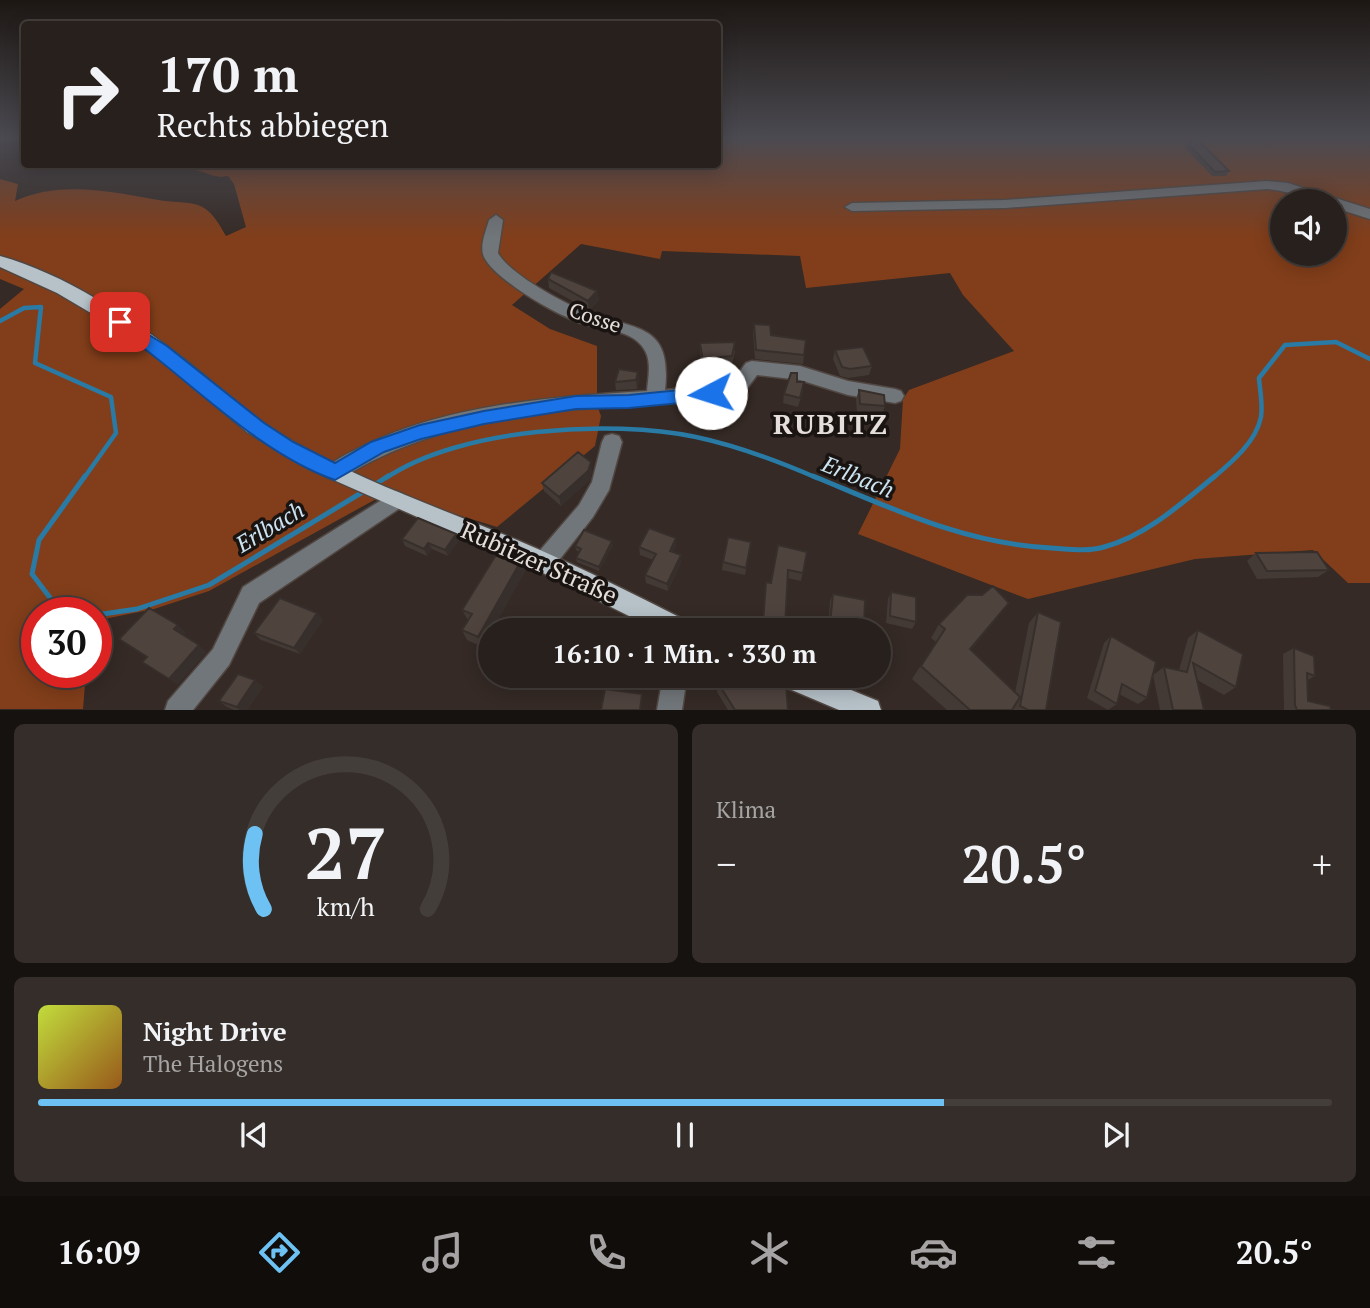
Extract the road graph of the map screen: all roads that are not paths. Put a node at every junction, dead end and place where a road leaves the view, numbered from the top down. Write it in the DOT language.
graph roads {
  1 [pos="1292,189"];
  2 [pos="852,207"];
  3 [pos="1347,207"];
  4 [pos="1370,215"];
  5 [pos="496,220"];
  6 [pos="0,261"];
  7 [pos="895,396"];
  8 [pos="654,398"];
  9 [pos="612,442"];
  10 [pos="335,472"];
  11 [pos="391,498"];
  12 [pos="544,562"];
  13 [pos="657,618"];
  14 [pos="673,688"];
  15 [pos="818,688"];
  16 [pos="177,709"];
  17 [pos="669,709"];
  18 [pos="869,709"];
  1 -- 2 [label="street"];
  3 -- 4 [label="street"];
  5 -- 8 [label="street, Cosse"];
  6 -- 10 [label="main road, Rubitzer Straße"];
  7 -- 8 [label="street"];
  8 -- 10 [label="street"];
  9 -- 12 [label="street"];
  10 -- 11 [label="main road, Rubitzer Straße"];
  11 -- 12 [label="main road, Rubitzer Straße"];
  11 -- 16 [label="street"];
  12 -- 13 [label="main road, Rubitzer Straße"];
  14 -- 17 [label="street"];
  15 -- 18 [label="main road"];
}
